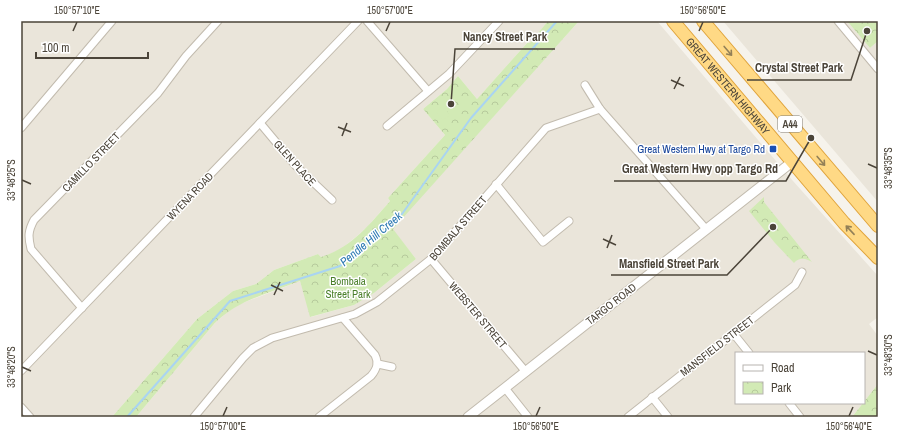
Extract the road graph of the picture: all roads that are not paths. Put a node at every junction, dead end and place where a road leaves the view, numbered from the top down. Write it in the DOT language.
graph roads {
  1 [pos="112,21"];
  2 [pos="218,21"];
  3 [pos="358,21"];
  4 [pos="367,21"];
  5 [pos="499,21"];
  6 [pos="673,21"];
  7 [pos="703,21"];
  8 [pos="838,21"];
  9 [pos="878,69"];
  10 [pos="585,84"];
  11 [pos="428,92"];
  12 [pos="600,110"];
  13 [pos="260,123"];
  14 [pos="387,126"];
  15 [pos="21,128"];
  16 [pos="792,162"];
  17 [pos="496,184"];
  18 [pos="332,200"];
  19 [pos="569,221"];
  20 [pos="878,226"];
  21 [pos="706,229"];
  22 [pos="878,258"];
  23 [pos="431,259"];
  24 [pos="802,272"];
  25 [pos="82,308"];
  26 [pos="343,318"];
  27 [pos="733,334"];
  28 [pos="748,352"];
  29 [pos="378,364"];
  30 [pos="392,367"];
  31 [pos="21,371"];
  32 [pos="526,372"];
  33 [pos="505,388"];
  34 [pos="652,397"];
  35 [pos="790,404"];
  36 [pos="21,407"];
  37 [pos="30,417"];
  38 [pos="194,417"];
  39 [pos="319,417"];
  40 [pos="468,417"];
  41 [pos="528,417"];
  42 [pos="628,417"];
  43 [pos="668,417"];
  44 [pos="800,417"];
  1 -- 15 [label="street"];
  2 -- 25 [label="street, CAMILLO STREET"];
  3 -- 13 [label="street, WYENA ROAD"];
  4 -- 11 [label="street"];
  5 -- 11 [label="street"];
  6 -- 16 [label="highway, GREAT WESTERN HIGHWAY / A44"];
  7 -- 20 [label="highway, GREAT WESTERN HIGHWAY / A44, one-way"];
  8 -- 9 [label="street"];
  10 -- 12 [label="street"];
  11 -- 14 [label="street"];
  12 -- 17 [label="street, BOMBALA STREET"];
  12 -- 21 [label="street"];
  13 -- 18 [label="street, GLEN PLACE"];
  13 -- 25 [label="street, WYENA ROAD"];
  16 -- 21 [label="street, TARGO ROAD"];
  22 -- 16 [label="highway, GREAT WESTERN HIGHWAY / A44, one-way"];
  17 -- 19 [label="street"];
  17 -- 23 [label="street, BOMBALA STREET"];
  21 -- 32 [label="street, TARGO ROAD"];
  23 -- 26 [label="street, BOMBALA STREET"];
  23 -- 32 [label="street, WEBSTER STREET"];
  24 -- 27 [label="street, MANSFIELD STREET"];
  25 -- 31 [label="street, WYENA ROAD"];
  26 -- 29 [label="street"];
  26 -- 38 [label="street, BOMBALA STREET"];
  27 -- 28 [label="street"];
  27 -- 34 [label="street, MANSFIELD STREET"];
  29 -- 30 [label="street"];
  29 -- 39 [label="street"];
  32 -- 33 [label="street, TARGO ROAD"];
  33 -- 40 [label="street, TARGO ROAD"];
  33 -- 41 [label="street"];
  34 -- 42 [label="street, MANSFIELD STREET"];
  34 -- 43 [label="street"];
  35 -- 44 [label="street"];
  36 -- 37 [label="street"];
}
